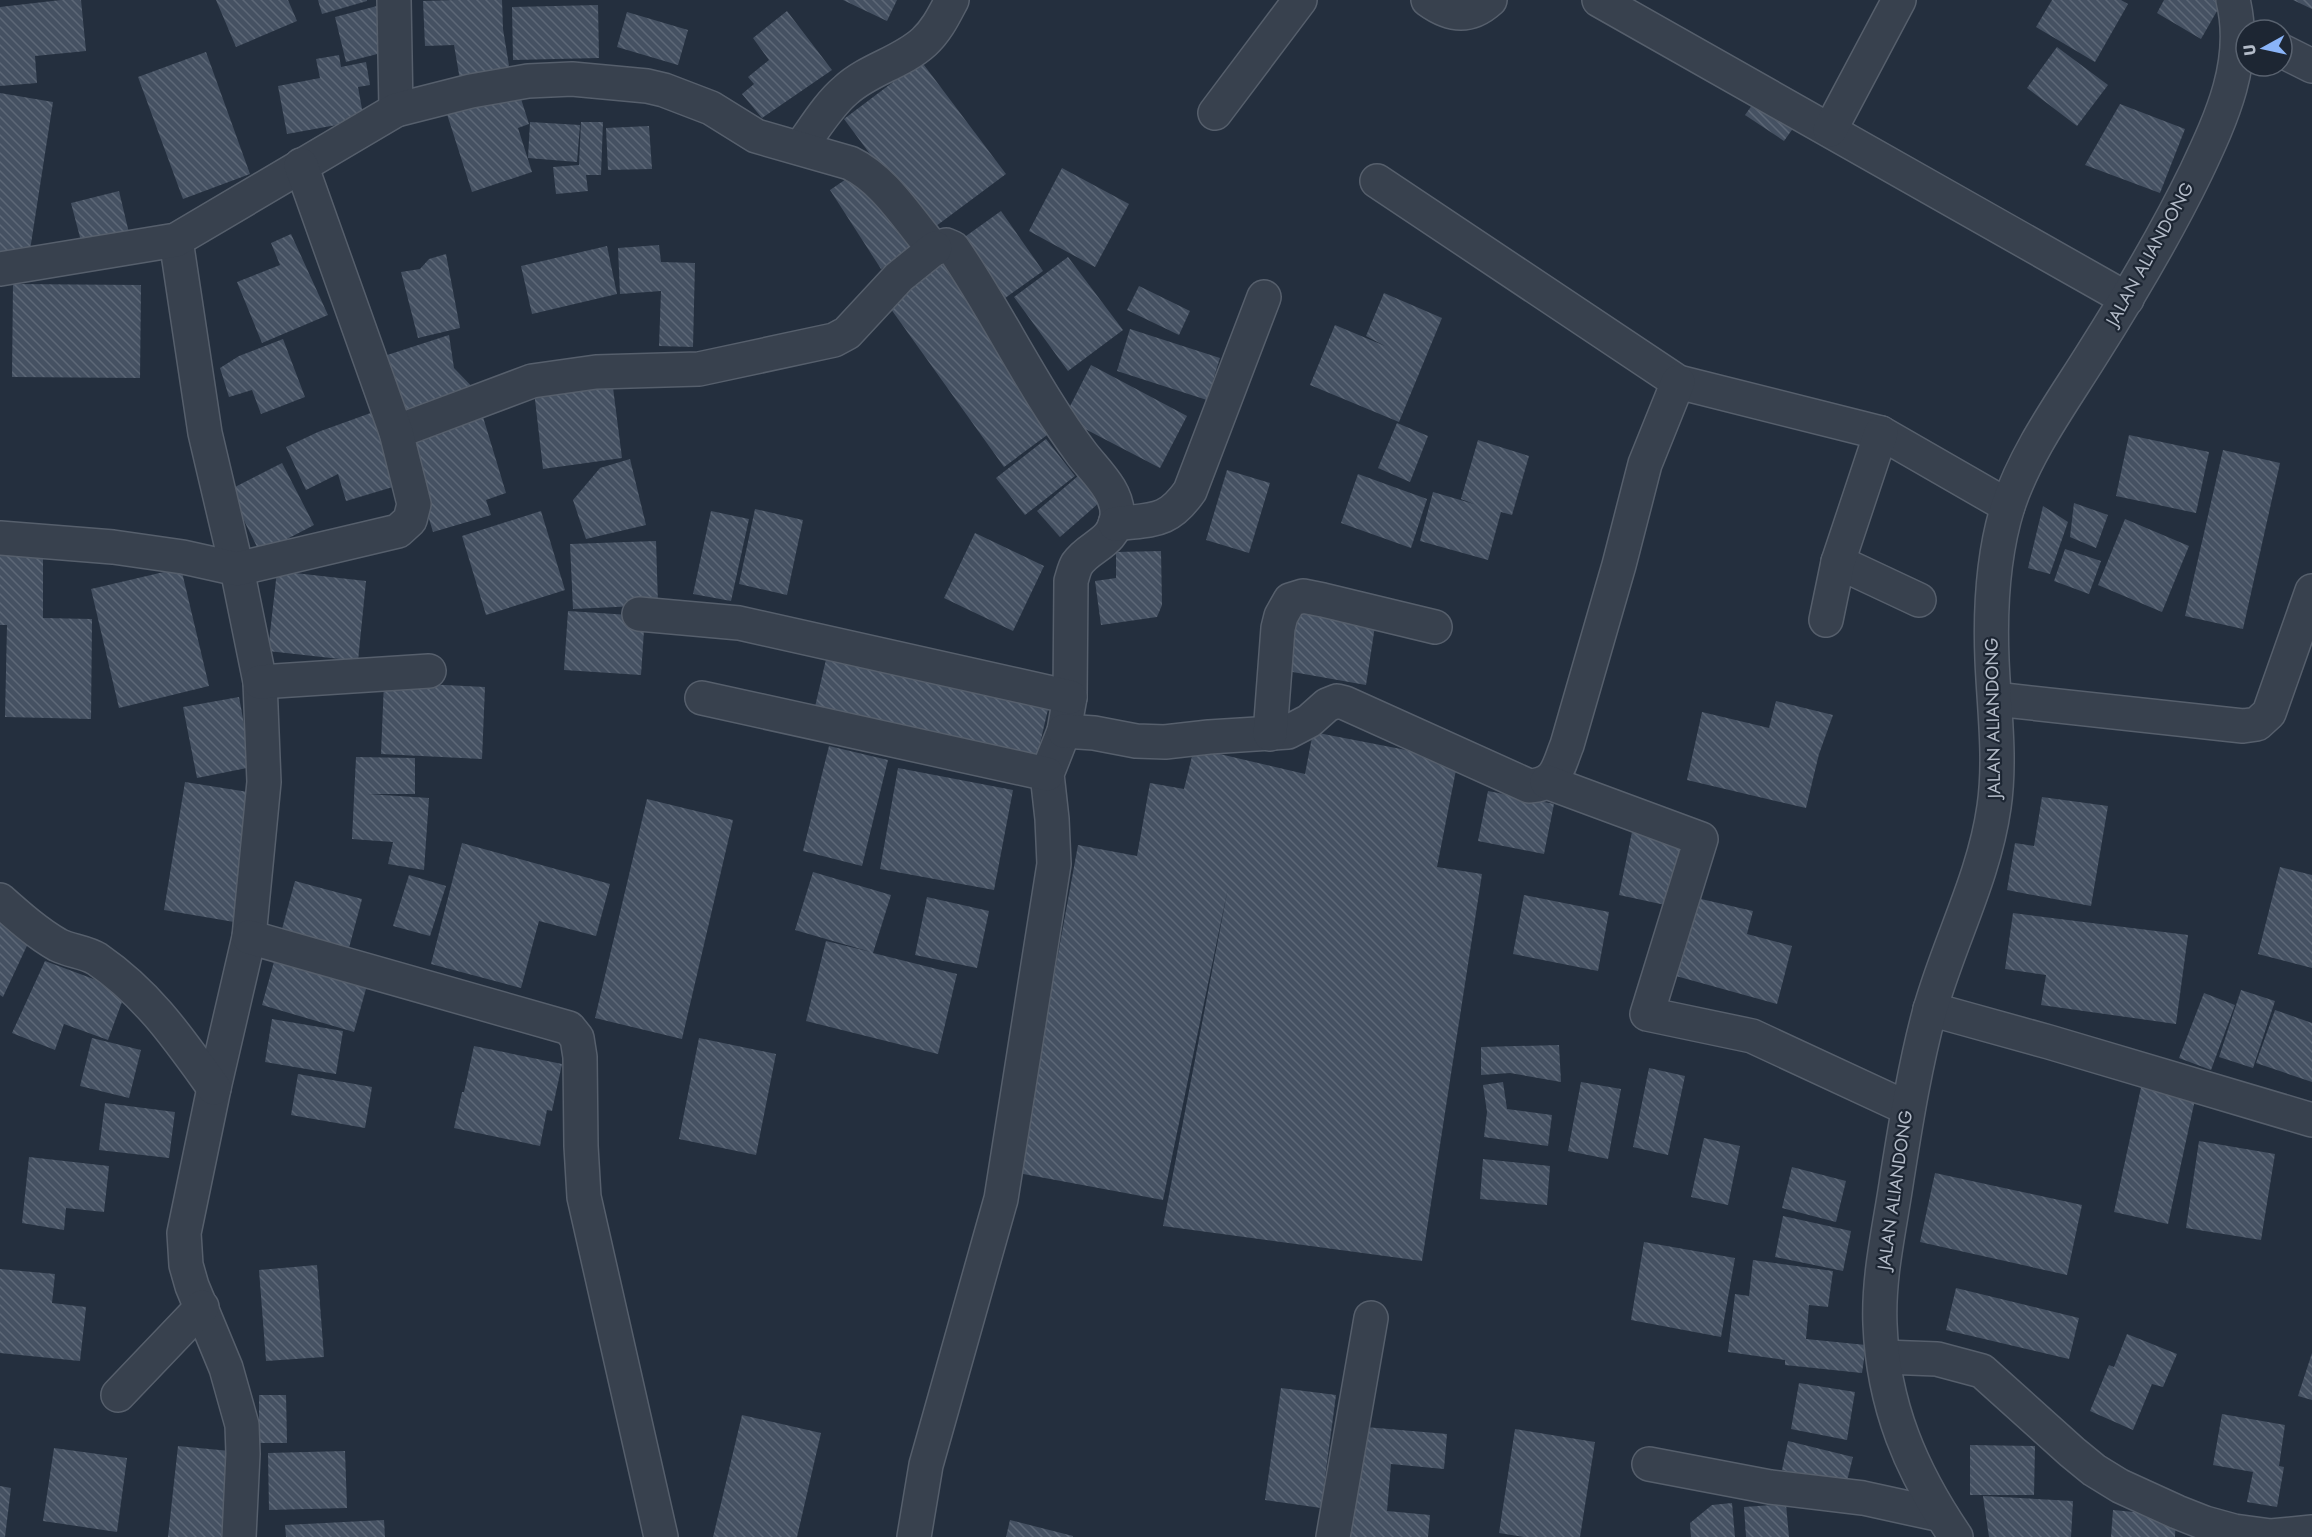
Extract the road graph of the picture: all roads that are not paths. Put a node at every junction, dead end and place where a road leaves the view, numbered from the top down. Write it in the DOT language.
graph roads {
  1 [pos="394,0"];
  2 [pos="952,0"];
  3 [pos="1300,0"];
  4 [pos="1428,0"];
  5 [pos="1490,0"];
  6 [pos="1599,0"];
  7 [pos="1899,0"];
  8 [pos="2294,57"];
  9 [pos="2312,66"];
  10 [pos="2234,68"];
  11 [pos="396,110"];
  12 [pos="1215,112"];
  13 [pos="1830,130"];
  14 [pos="800,148"];
  15 [pos="301,165"];
  16 [pos="1377,181"];
  17 [pos="176,240"];
  18 [pos="935,248"];
  19 [pos="0,269"];
  20 [pos="1264,297"];
  21 [pos="2127,299"];
  22 [pos="1678,382"];
  23 [pos="396,432"];
  24 [pos="1881,433"];
  25 [pos="2008,506"];
  26 [pos="1115,524"];
  27 [pos="0,538"];
  28 [pos="1838,562"];
  29 [pos="237,569"];
  30 [pos="2312,591"];
  31 [pos="1919,600"];
  32 [pos="639,614"];
  33 [pos="1826,620"];
  34 [pos="1435,627"];
  35 [pos="429,671"];
  36 [pos="260,682"];
  37 [pos="1070,697"];
  38 [pos="702,698"];
  39 [pos="1995,699"];
  40 [pos="1064,731"];
  41 [pos="1269,734"];
  42 [pos="1047,774"];
  43 [pos="1546,782"];
  44 [pos="0,900"];
  45 [pos="249,937"];
  46 [pos="1930,1009"];
  47 [pos="214,1088"];
  48 [pos="1907,1108"];
  49 [pos="2312,1120"];
  50 [pos="202,1307"];
  51 [pos="1371,1318"];
  52 [pos="1884,1356"];
  53 [pos="118,1395"];
  54 [pos="1649,1464"];
  55 [pos="1948,1526"];
  56 [pos="2312,1532"];
  57 [pos="239,1537"];
  58 [pos="661,1537"];
  59 [pos="914,1537"];
  60 [pos="1333,1537"];
  1 -- 11 [label="street"];
  2 -- 14 [label="street"];
  3 -- 12 [label="street"];
  4 -- 5 [label="street"];
  6 -- 13 [label="street"];
  7 -- 13 [label="street"];
  8 -- 9 [label="street"];
  10 -- 21 [label="street, JALAN ALIANDONG"];
  11 -- 14 [label="street"];
  11 -- 15 [label="street"];
  13 -- 21 [label="street"];
  14 -- 18 [label="street"];
  15 -- 17 [label="street"];
  15 -- 23 [label="street"];
  16 -- 22 [label="street"];
  17 -- 19 [label="street"];
  17 -- 29 [label="street"];
  18 -- 23 [label="street"];
  18 -- 26 [label="street"];
  20 -- 26 [label="street"];
  21 -- 25 [label="street, JALAN ALIANDONG"];
  22 -- 24 [label="street"];
  22 -- 43 [label="street"];
  23 -- 29 [label="street"];
  24 -- 25 [label="street"];
  24 -- 28 [label="street"];
  25 -- 39 [label="street, JALAN ALIANDONG"];
  26 -- 37 [label="street"];
  27 -- 29 [label="street"];
  28 -- 31 [label="street"];
  28 -- 33 [label="street"];
  29 -- 36 [label="street"];
  30 -- 39 [label="street"];
  32 -- 37 [label="street"];
  34 -- 41 [label="street"];
  35 -- 36 [label="street"];
  36 -- 45 [label="street"];
  37 -- 40 [label="street"];
  38 -- 42 [label="street"];
  39 -- 46 [label="street, JALAN ALIANDONG"];
  40 -- 41 [label="street"];
  40 -- 42 [label="street"];
  41 -- 43 [label="street"];
  42 -- 59 [label="street"];
  43 -- 48 [label="street"];
  44 -- 47 [label="street"];
  45 -- 47 [label="street"];
  45 -- 58 [label="street"];
  46 -- 48 [label="street, JALAN ALIANDONG"];
  46 -- 49 [label="street"];
  47 -- 50 [label="street"];
  48 -- 52 [label="street, JALAN ALIANDONG"];
  50 -- 53 [label="street"];
  50 -- 57 [label="street"];
  51 -- 60 [label="street"];
  52 -- 55 [label="street, JALAN ALIANDONG"];
  52 -- 56 [label="street"];
  54 -- 55 [label="street"];
}
